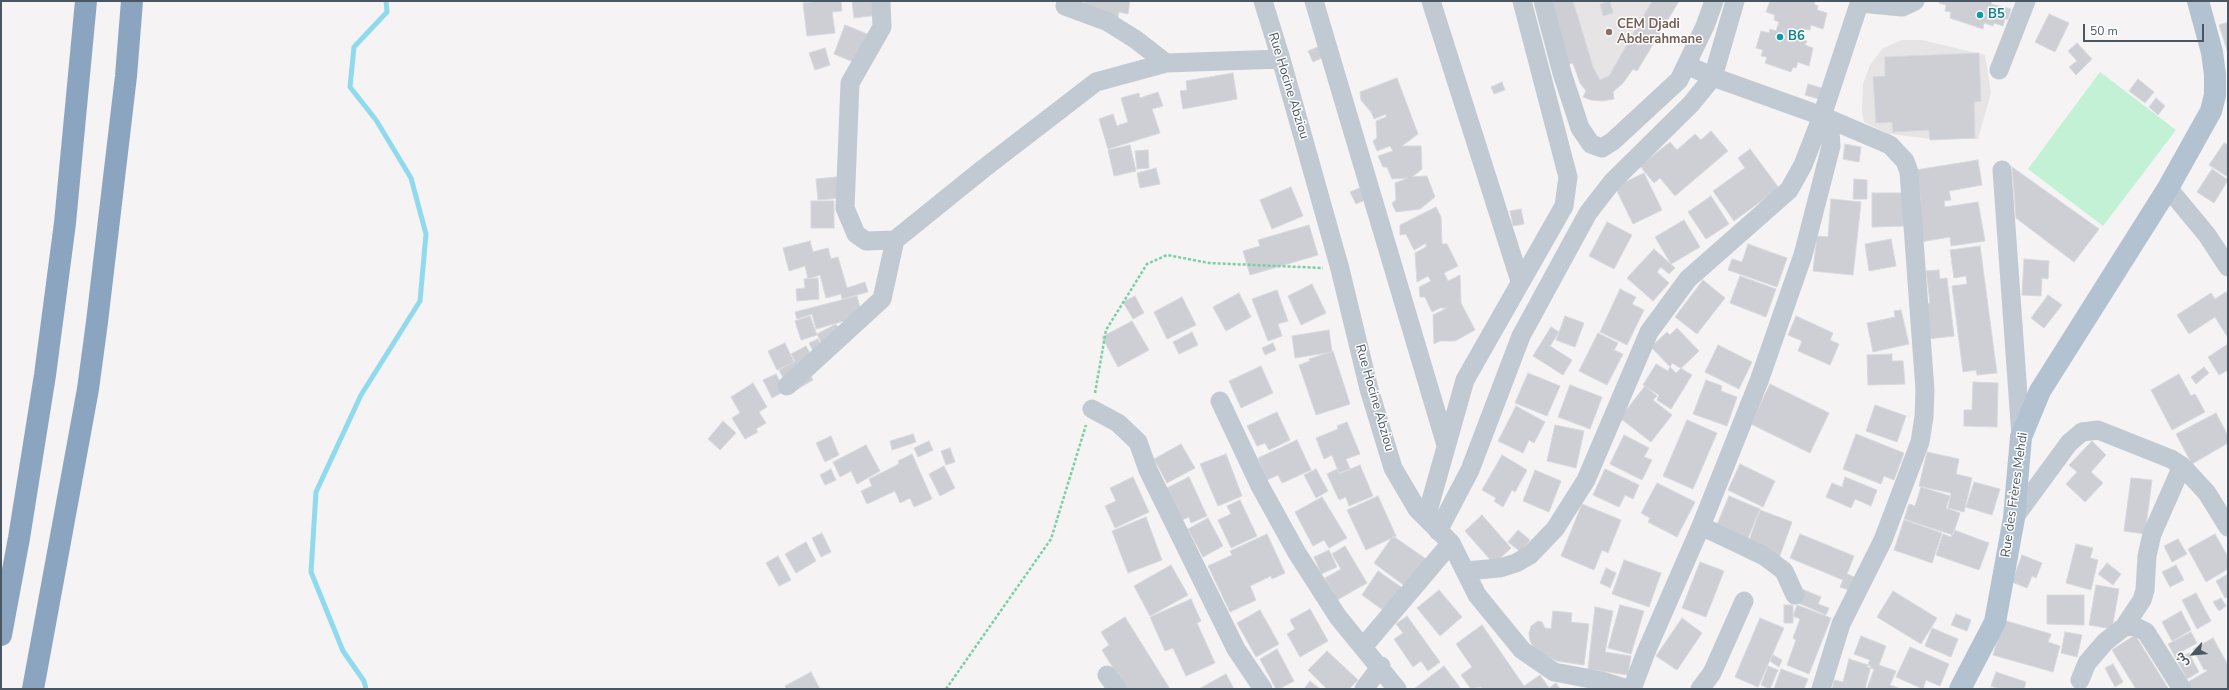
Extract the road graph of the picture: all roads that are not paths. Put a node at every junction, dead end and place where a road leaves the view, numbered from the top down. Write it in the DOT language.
graph roads {
  1 [pos="86,1"];
  2 [pos="132,1"];
  3 [pos="882,1"];
  4 [pos="1263,1"];
  5 [pos="1314,1"];
  6 [pos="1431,1"];
  7 [pos="1522,1"];
  8 [pos="1543,1"];
  9 [pos="1714,1"];
  10 [pos="1735,1"];
  11 [pos="1915,1"];
  12 [pos="2026,1"];
  13 [pos="2198,1"];
  14 [pos="1860,2"];
  15 [pos="1065,6"];
  16 [pos="1281,59"];
  17 [pos="1166,63"];
  18 [pos="1687,65"];
  19 [pos="1999,70"];
  20 [pos="1712,78"];
  21 [pos="1822,116"];
  22 [pos="2002,170"];
  23 [pos="2168,188"];
  24 [pos="895,240"];
  25 [pos="2228,268"];
  26 [pos="1520,281"];
  27 [pos="786,386"];
  28 [pos="1220,400"];
  29 [pos="1092,409"];
  30 [pos="2021,437"];
  31 [pos="1446,445"];
  32 [pos="2182,466"];
  33 [pos="2014,518"];
  34 [pos="1701,526"];
  35 [pos="2228,527"];
  36 [pos="1438,531"];
  37 [pos="1465,571"];
  38 [pos="1795,595"];
  39 [pos="1744,601"];
  40 [pos="2124,627"];
  41 [pos="1,634"];
  42 [pos="1363,647"];
  43 [pos="1381,666"];
  44 [pos="2080,680"];
  45 [pos="34,689"];
  46 [pos="1263,689"];
  47 [pos="1364,689"];
  48 [pos="1397,689"];
  49 [pos="1628,689"];
  50 [pos="1632,689"];
  51 [pos="1700,689"];
  52 [pos="1821,689"];
  53 [pos="1960,689"];
  54 [pos="2182,689"];
  1 -- 41 [label="highway"];
  2 -- 45 [label="highway"];
  3 -- 24 [label="street"];
  4 -- 16 [label="street, Rue Hocine Abziou"];
  5 -- 31 [label="street"];
  6 -- 26 [label="street"];
  7 -- 26 [label="street"];
  8 -- 18 [label="street"];
  9 -- 18 [label="street"];
  10 -- 20 [label="street"];
  11 -- 14 [label="street"];
  12 -- 19 [label="street"];
  13 -- 23 [label="main road, Rue des Frères Mehdi"];
  14 -- 21 [label="street"];
  15 -- 17 [label="street"];
  16 -- 17 [label="street"];
  16 -- 36 [label="street, Rue Hocine Abziou"];
  17 -- 24 [label="street"];
  18 -- 20 [label="street"];
  20 -- 21 [label="street"];
  20 -- 36 [label="street"];
  21 -- 34 [label="street"];
  21 -- 37 [label="street"];
  21 -- 52 [label="street"];
  22 -- 30 [label="street"];
  23 -- 25 [label="street"];
  23 -- 30 [label="main road, Rue des Frères Mehdi"];
  24 -- 27 [label="street"];
  26 -- 31 [label="street"];
  28 -- 42 [label="street"];
  29 -- 46 [label="street"];
  30 -- 33 [label="main road, Rue des Frères Mehdi"];
  31 -- 36 [label="street"];
  32 -- 33 [label="street"];
  32 -- 35 [label="street"];
  32 -- 40 [label="street"];
  33 -- 53 [label="main road, Rue des Frères Mehdi"];
  34 -- 38 [label="street"];
  34 -- 50 [label="street"];
  36 -- 37 [label="street, Rue Hocine Abziou"];
  36 -- 42 [label="street"];
  37 -- 49 [label="street, Rue Hocine Abziou"];
  39 -- 51 [label="street"];
  40 -- 44 [label="street"];
  40 -- 54 [label="street"];
  42 -- 43 [label="street"];
  43 -- 47 [label="street"];
  43 -- 48 [label="street"];
}
